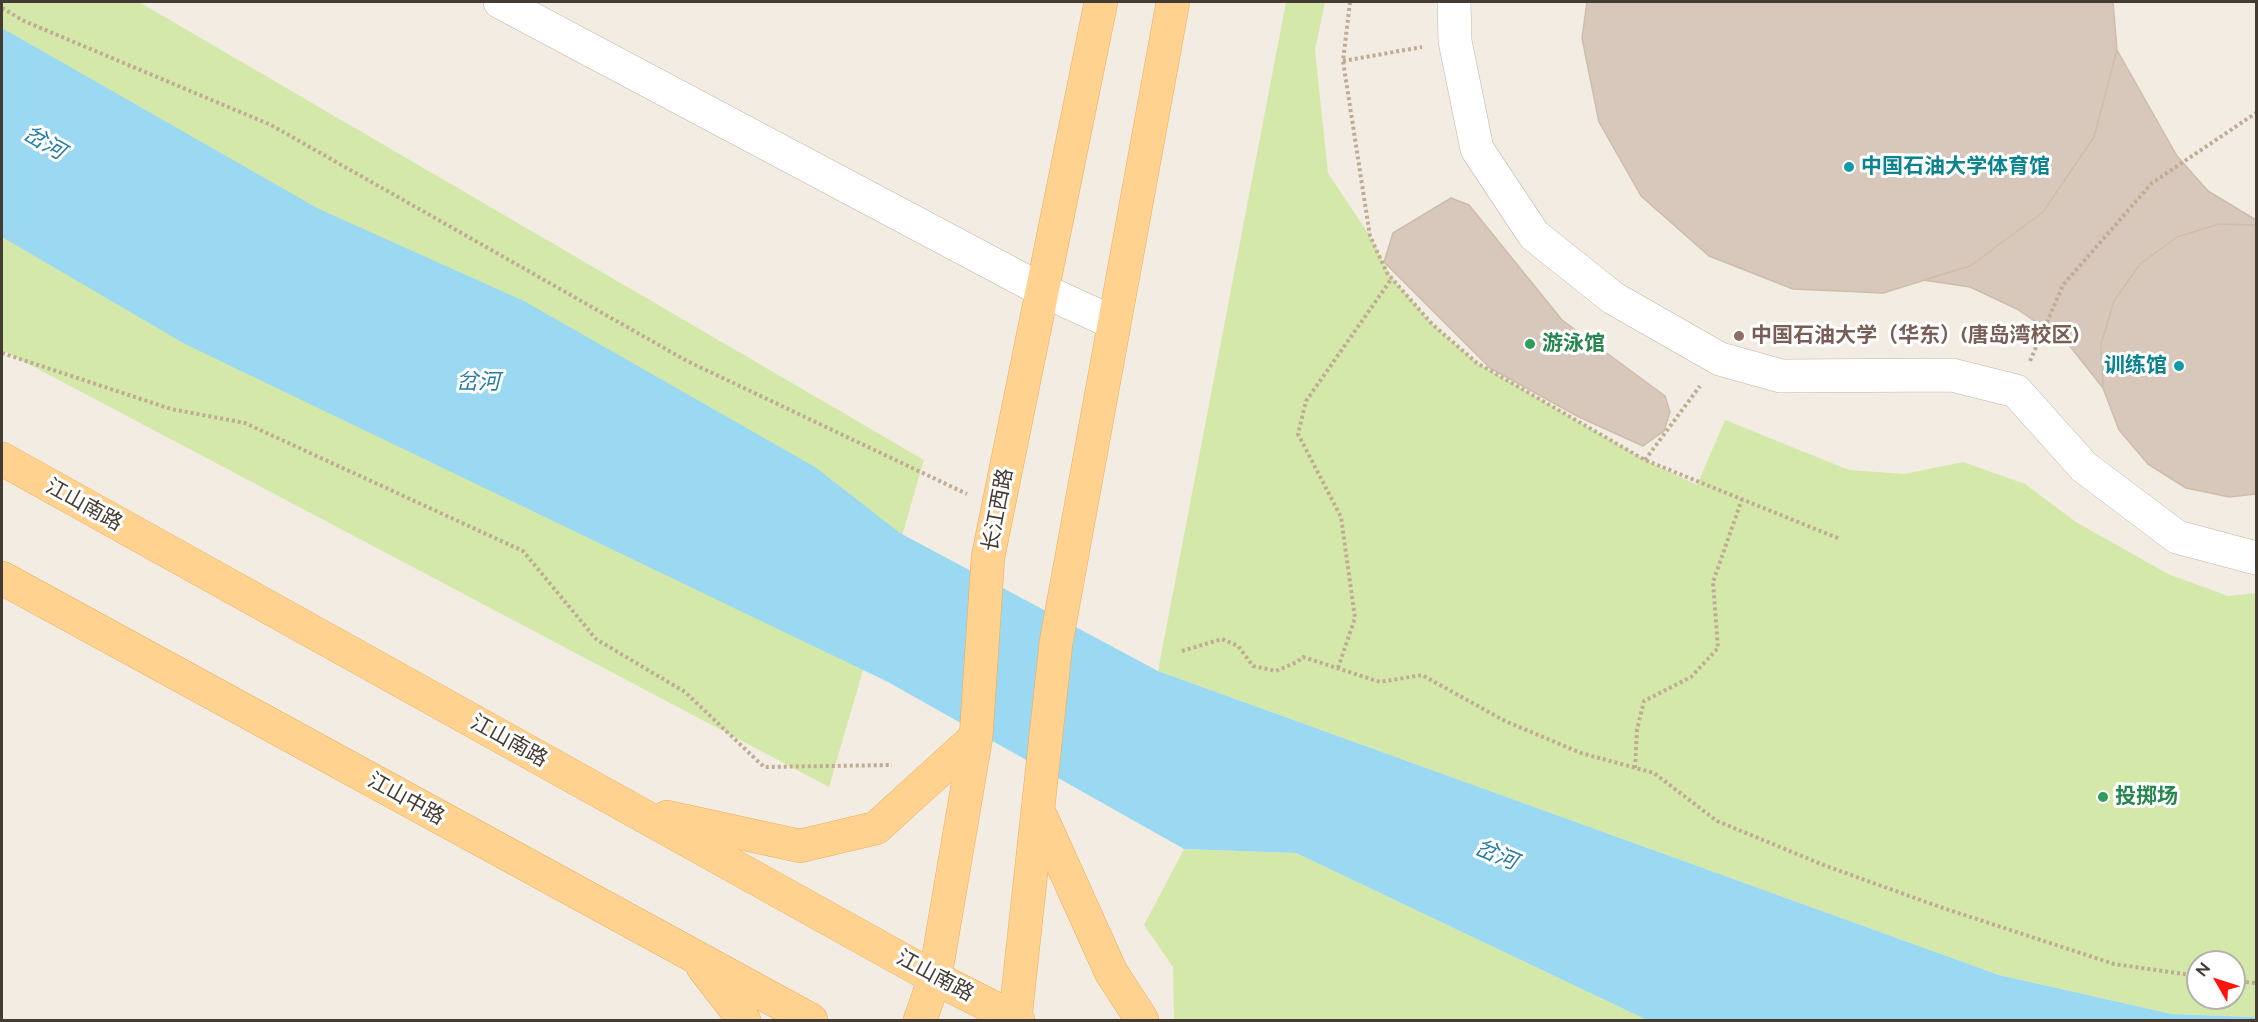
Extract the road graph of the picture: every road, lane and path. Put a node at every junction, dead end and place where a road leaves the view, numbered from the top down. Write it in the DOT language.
graph roads {
  1 [pos="500,2"];
  2 [pos="1101,2"];
  3 [pos="1173,2"];
  4 [pos="1350,2"];
  5 [pos="1455,2"];
  6 [pos="2,8"];
  7 [pos="1455,41"];
  8 [pos="1343,61"];
  9 [pos="2256,113"];
  10 [pos="1392,278"];
  11 [pos="1042,290"];
  12 [pos="1114,323"];
  13 [pos="2,353"];
  14 [pos="1720,358"];
  15 [pos="2016,392"];
  16 [pos="2,459"];
  17 [pos="1645,460"];
  18 [pos="1742,499"];
  19 [pos="998,508"];
  20 [pos="1840,539"];
  21 [pos="2256,558"];
  22 [pos="2,578"];
  23 [pos="1182,651"];
  24 [pos="1338,668"];
  25 [pos="976,737"];
  26 [pos="946,764"];
  27 [pos="1635,768"];
  28 [pos="632,809"];
  29 [pos="1038,810"];
  30 [pos="697,958"];
  31 [pos="2186,974"];
  32 [pos="935,978"];
  33 [pos="744,1020"];
  34 [pos="811,1020"];
  35 [pos="920,1020"];
  36 [pos="1016,1020"];
  37 [pos="1142,1020"];
  1 -- 11 [label="street"];
  2 -- 11 [label="main road, 长江西路"];
  3 -- 12 [label="main road"];
  4 -- 8 [label="path"];
  5 -- 7 [label="street"];
  6 -- 19 [label="path"];
  7 -- 8 [label="path"];
  7 -- 14 [label="street"];
  8 -- 10 [label="path"];
  9 -- 15 [label="path"];
  10 -- 17 [label="path"];
  10 -- 24 [label="path"];
  11 -- 12 [label="street"];
  11 -- 19 [label="main road, 长江西路"];
  12 -- 29 [label="main road"];
  13 -- 26 [label="path"];
  14 -- 15 [label="street"];
  14 -- 17 [label="path"];
  15 -- 21 [label="street"];
  16 -- 28 [label="main road, 江山南路"];
  17 -- 18 [label="path"];
  18 -- 20 [label="path"];
  18 -- 27 [label="path"];
  19 -- 25 [label="main road, 长江西路"];
  22 -- 30 [label="main road, 江山中路"];
  23 -- 24 [label="path"];
  24 -- 27 [label="path"];
  25 -- 26 [label="main road"];
  25 -- 32 [label="main road, 长江西路"];
  26 -- 28 [label="main road"];
  27 -- 31 [label="path"];
  28 -- 32 [label="main road, 江山南路"];
  29 -- 36 [label="main road"];
  29 -- 37 [label="main road"];
  30 -- 33 [label="main road"];
  30 -- 34 [label="main road, 江山中路"];
  32 -- 35 [label="main road, 长江西路"];
  32 -- 36 [label="main road, 江山南路"];
}
